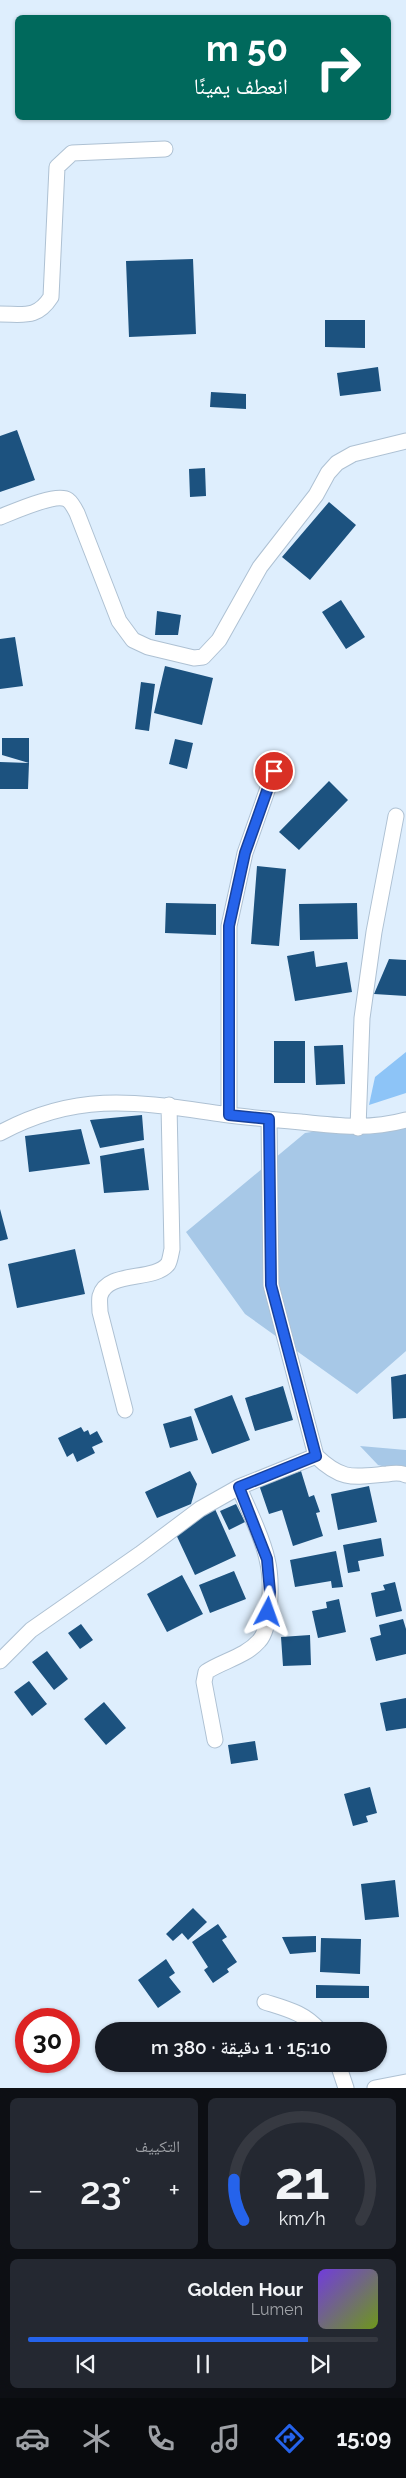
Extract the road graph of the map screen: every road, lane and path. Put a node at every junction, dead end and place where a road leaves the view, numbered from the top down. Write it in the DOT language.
graph roads {
  1 [pos="165,149"];
  2 [pos="0,314"];
  3 [pos="406,441"];
  4 [pos="0,517"];
  5 [pos="274,771"];
  6 [pos="396,816"];
  7 [pos="169,1105"];
  8 [pos="229,1115"];
  9 [pos="269,1119"];
  10 [pos="406,1120"];
  11 [pos="358,1128"];
  12 [pos="0,1133"];
  13 [pos="125,1410"];
  14 [pos="316,1456"];
  15 [pos="406,1475"];
  16 [pos="239,1487"];
  17 [pos="0,1662"];
  18 [pos="215,1740"];
  19 [pos="265,2002"];
  20 [pos="313,2022"];
  21 [pos="341,2072"];
  22 [pos="406,2082"];
  23 [pos="346,2088"];
  24 [pos="375,2088"];
  1 -- 2 [label="street"];
  3 -- 4 [label="street"];
  5 -- 8 [label="street"];
  6 -- 11 [label="street"];
  7 -- 8 [label="street"];
  7 -- 12 [label="street"];
  7 -- 13 [label="street"];
  8 -- 9 [label="street"];
  9 -- 11 [label="street"];
  9 -- 14 [label="street"];
  10 -- 11 [label="street"];
  14 -- 15 [label="street"];
  14 -- 16 [label="street"];
  16 -- 17 [label="street"];
  16 -- 18 [label="street"];
  19 -- 20 [label="street"];
  21 -- 23 [label="street"];
  22 -- 24 [label="street"];
}
